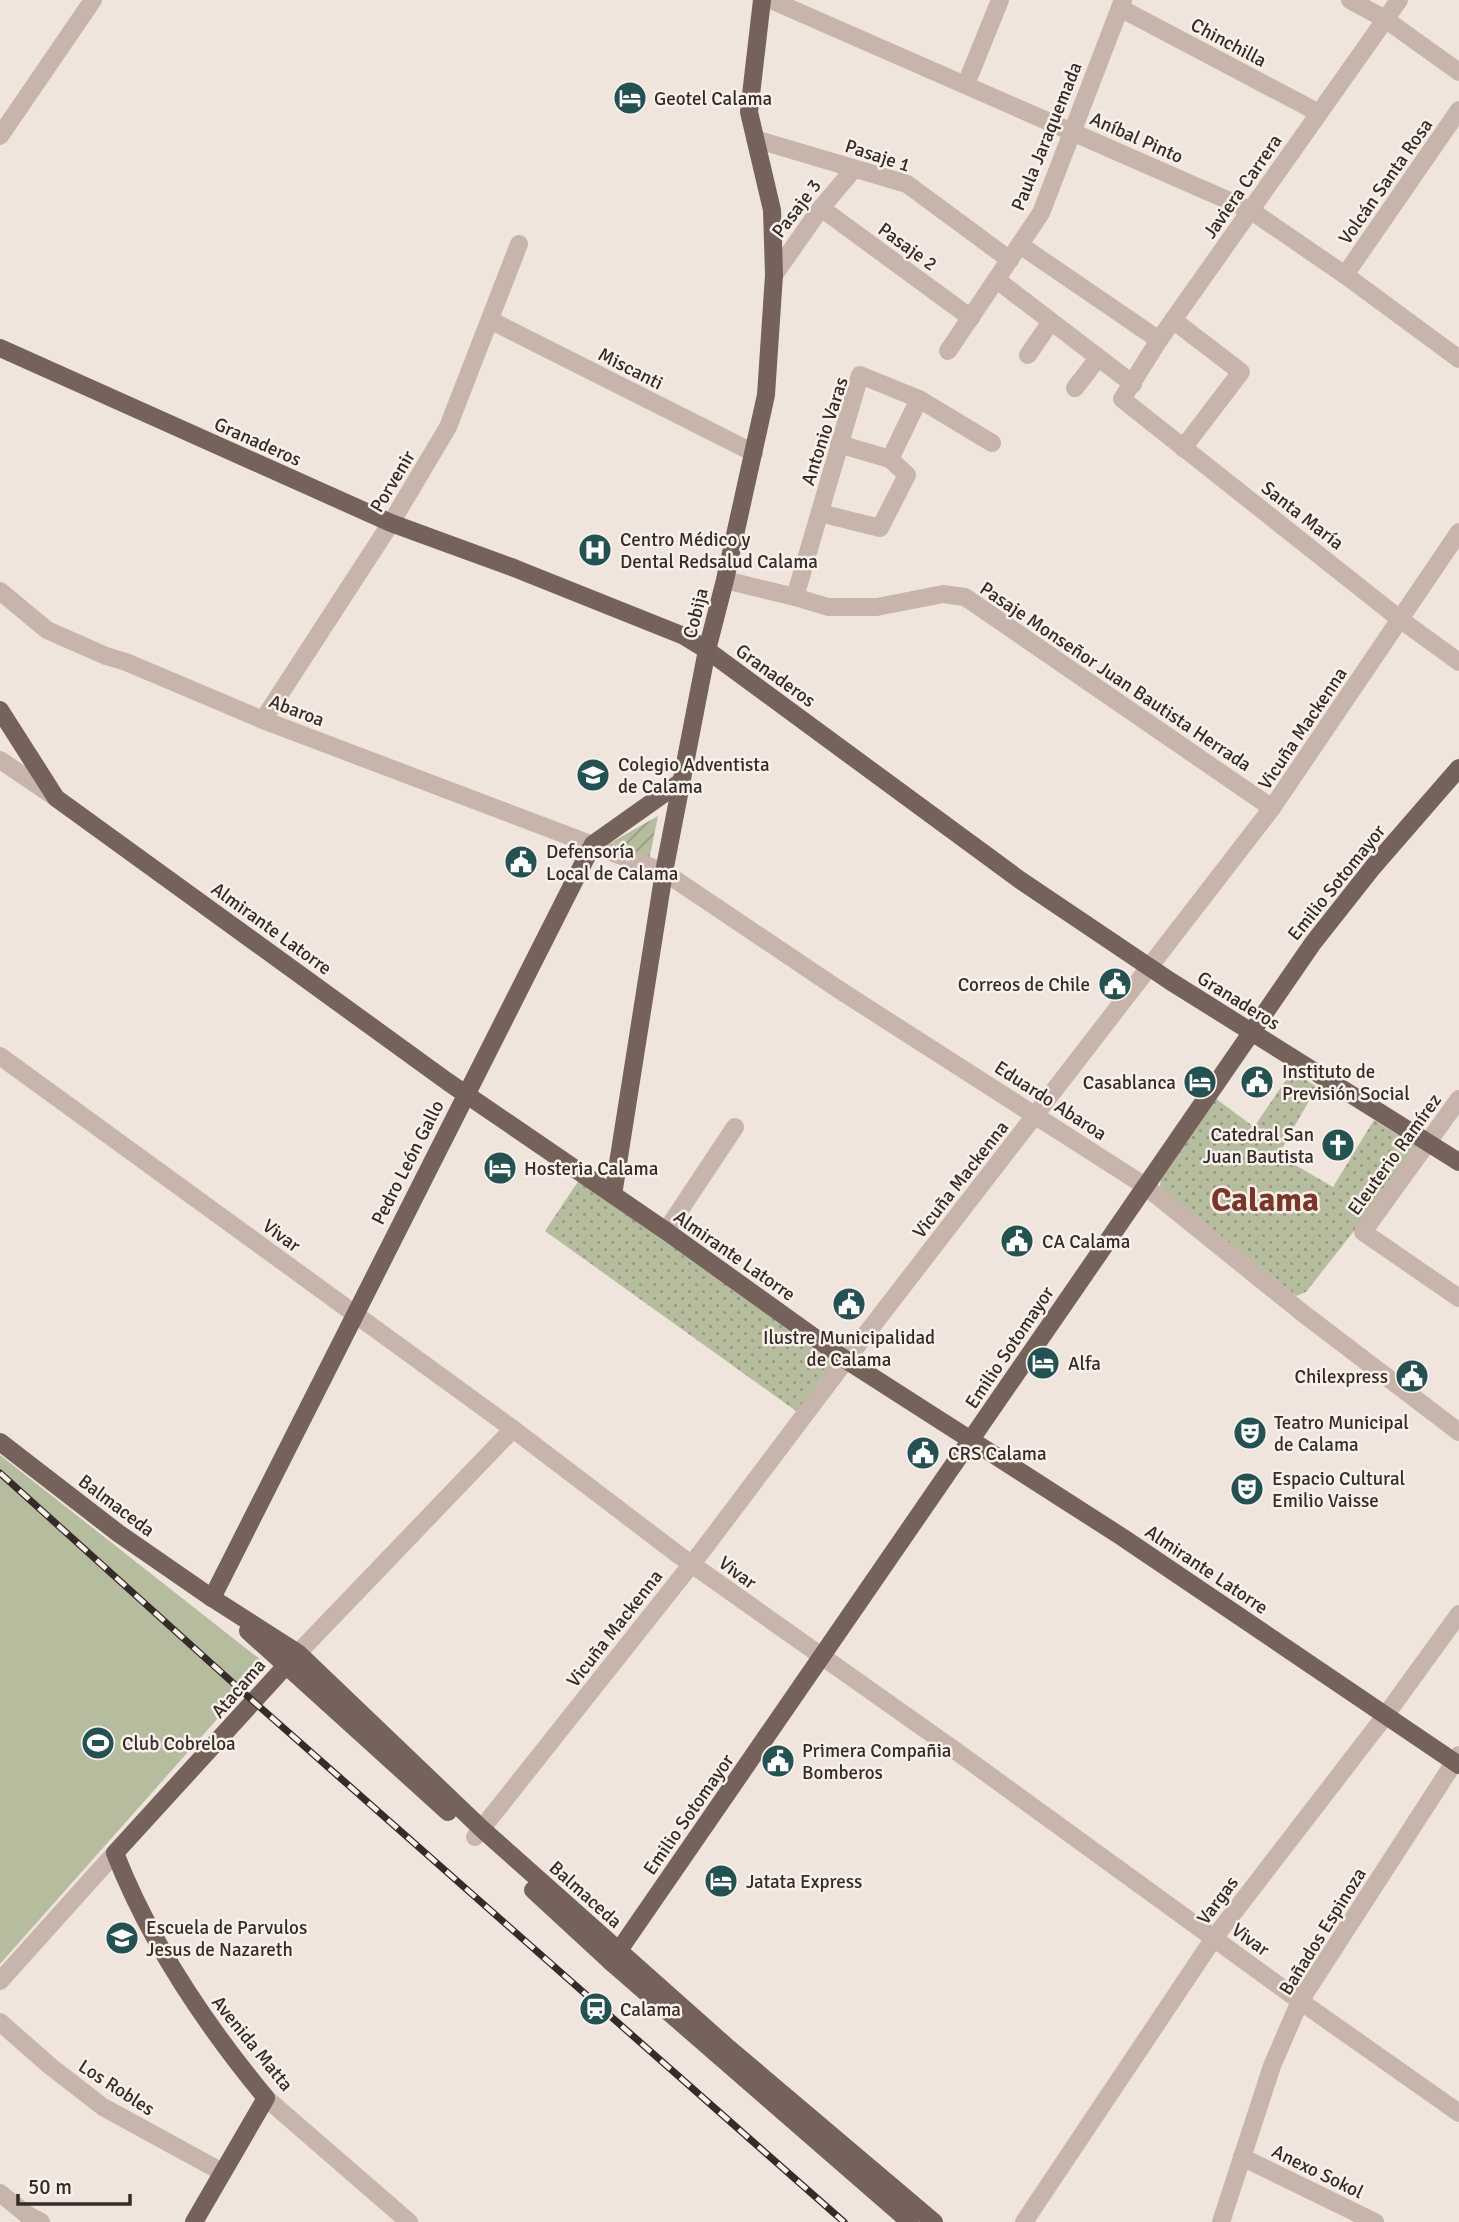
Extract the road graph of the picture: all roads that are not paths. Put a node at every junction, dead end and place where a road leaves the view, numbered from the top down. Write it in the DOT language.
graph roads {
  1 [pos="93,0"];
  2 [pos="762,0"];
  3 [pos="771,0"];
  4 [pos="1000,0"];
  5 [pos="1350,0"];
  6 [pos="1399,0"];
  7 [pos="1122,4"];
  8 [pos="1385,19"];
  9 [pos="1459,72"];
  10 [pos="966,84"];
  11 [pos="1459,110"];
  12 [pos="1319,113"];
  13 [pos="1072,131"];
  14 [pos="0,136"];
  15 [pos="755,139"];
  16 [pos="854,169"];
  17 [pos="821,208"];
  18 [pos="1250,211"];
  19 [pos="519,244"];
  20 [pos="1015,252"];
  21 [pos="774,275"];
  22 [pos="1345,275"];
  23 [pos="997,280"];
  24 [pos="971,318"];
  25 [pos="490,320"];
  26 [pos="1173,320"];
  27 [pos="1051,323"];
  28 [pos="1159,340"];
  29 [pos="0,348"];
  30 [pos="948,351"];
  31 [pos="1028,355"];
  32 [pos="1098,358"];
  33 [pos="1459,359"];
  34 [pos="1133,384"];
  35 [pos="1076,388"];
  36 [pos="919,399"];
  37 [pos="1122,399"];
  38 [pos="992,443"];
  39 [pos="839,444"];
  40 [pos="1183,447"];
  41 [pos="754,453"];
  42 [pos="890,459"];
  43 [pos="820,513"];
  44 [pos="391,523"];
  45 [pos="1459,533"];
  46 [pos="725,580"];
  47 [pos="0,591"];
  48 [pos="795,597"];
  49 [pos="1401,620"];
  50 [pos="707,650"];
  51 [pos="1459,662"];
  52 [pos="1,717"];
  53 [pos="263,720"];
  54 [pos="0,760"];
  55 [pos="1459,768"];
  56 [pos="682,781"];
  57 [pos="57,798"];
  58 [pos="1272,808"];
  59 [pos="593,844"];
  60 [pos="664,872"];
  61 [pos="1150,968"];
  62 [pos="1250,1032"];
  63 [pos="0,1056"];
  64 [pos="465,1094"];
  65 [pos="1459,1099"];
  66 [pos="1037,1115"];
  67 [pos="735,1127"];
  68 [pos="1427,1144"];
  69 [pos="1459,1162"];
  70 [pos="1145,1186"];
  71 [pos="613,1195"];
  72 [pos="666,1231"];
  73 [pos="1459,1298"];
  74 [pos="355,1313"];
  75 [pos="846,1360"];
  76 [pos="513,1429"];
  77 [pos="1459,1432"];
  78 [pos="971,1439"];
  79 [pos="0,1442"];
  80 [pos="691,1564"];
  81 [pos="212,1598"];
  82 [pos="1459,1614"];
  83 [pos="821,1657"];
  84 [pos="292,1659"];
  85 [pos="1385,1716"];
  86 [pos="1458,1761"];
  87 [pos="479,1833"];
  88 [pos="115,1853"];
  89 [pos="1214,1938"];
  90 [pos="615,1957"];
  91 [pos="0,1981"];
  92 [pos="1300,2001"];
  93 [pos="0,2022"];
  94 [pos="266,2098"];
  95 [pos="1459,2113"];
  96 [pos="1242,2157"];
  97 [pos="222,2172"];
  98 [pos="0,2193"];
  99 [pos="41,2222"];
  100 [pos="194,2222"];
  101 [pos="409,2222"];
  102 [pos="910,2222"];
  103 [pos="934,2222"];
  104 [pos="1024,2222"];
  105 [pos="1221,2222"];
  106 [pos="1375,2222"];
  1 -- 14 [label="street"];
  2 -- 15 [label="main road, Cobija"];
  3 -- 10 [label="street, Aníbal Pinto"];
  4 -- 10 [label="street"];
  5 -- 8 [label="street"];
  6 -- 8 [label="street, Javiera Carrera"];
  7 -- 12 [label="street, Chinchilla"];
  7 -- 13 [label="street, Paula Jaraquemada"];
  8 -- 9 [label="street"];
  8 -- 12 [label="street, Javiera Carrera"];
  10 -- 13 [label="street, Aníbal Pinto"];
  11 -- 22 [label="street, Volcán Santa Rosa"];
  12 -- 18 [label="street, Javiera Carrera"];
  13 -- 18 [label="street, Aníbal Pinto"];
  13 -- 20 [label="street, Paula Jaraquemada"];
  15 -- 16 [label="street, Pasaje 1"];
  15 -- 21 [label="main road, Cobija"];
  16 -- 17 [label="street, Pasaje 3"];
  16 -- 20 [label="street, Pasaje 1"];
  17 -- 21 [label="street, Pasaje 3"];
  17 -- 24 [label="street, Pasaje 2"];
  18 -- 22 [label="street, Aníbal Pinto"];
  18 -- 26 [label="street, Javiera Carrera"];
  19 -- 25 [label="street, Porvenir"];
  20 -- 23 [label="street, Paula Jaraquemada"];
  20 -- 28 [label="street, Pasaje 1"];
  21 -- 41 [label="main road, Cobija"];
  22 -- 33 [label="street, Aníbal Pinto"];
  23 -- 24 [label="street, Paula Jaraquemada"];
  23 -- 27 [label="street"];
  24 -- 30 [label="street, Paula Jaraquemada"];
  25 -- 41 [label="street, Miscanti"];
  25 -- 44 [label="street, Porvenir"];
  26 -- 28 [label="street, Javiera Carrera"];
  26 -- 40 [label="street"];
  27 -- 31 [label="street"];
  27 -- 32 [label="street"];
  28 -- 34 [label="street, Javiera Carrera"];
  29 -- 44 [label="main road, Granaderos"];
  32 -- 34 [label="street"];
  32 -- 35 [label="street"];
  34 -- 37 [label="street, Javiera Carrera"];
  36 -- 38 [label="street, Antonio Varas"];
  36 -- 39 [label="street, Antonio Varas"];
  36 -- 42 [label="street"];
  37 -- 40 [label="street, Santa María"];
  39 -- 42 [label="street"];
  39 -- 43 [label="street, Antonio Varas"];
  40 -- 49 [label="street, Santa María"];
  41 -- 46 [label="main road, Cobija"];
  42 -- 43 [label="street"];
  43 -- 48 [label="street, Antonio Varas"];
  44 -- 50 [label="main road, Granaderos"];
  44 -- 53 [label="street, Porvenir"];
  45 -- 49 [label="street, Vicuña Mackenna"];
  46 -- 48 [label="street, Pasaje Monseñor Juan Bautista Herrada"];
  46 -- 50 [label="main road, Cobija"];
  47 -- 53 [label="street, Abaroa"];
  48 -- 58 [label="street, Pasaje Monseñor Juan Bautista Herrada"];
  49 -- 51 [label="street, Santa María"];
  49 -- 58 [label="street, Vicuña Mackenna"];
  50 -- 56 [label="main road, Cobija"];
  50 -- 61 [label="main road, Granaderos"];
  52 -- 57 [label="main road"];
  53 -- 59 [label="street, Abaroa"];
  54 -- 57 [label="street, Almirante Latorre"];
  55 -- 62 [label="main road, Emilio Sotomayor"];
  56 -- 59 [label="main road, Pedro León Gallo"];
  56 -- 60 [label="main road, Cobija"];
  57 -- 64 [label="main road, Almirante Latorre"];
  58 -- 61 [label="street, Vicuña Mackenna"];
  59 -- 60 [label="street, Eduardo Abaroa"];
  59 -- 64 [label="main road, Pedro León Gallo"];
  60 -- 66 [label="street, Eduardo Abaroa"];
  60 -- 71 [label="main road, Cobija"];
  61 -- 62 [label="main road, Granaderos"];
  61 -- 66 [label="street, Vicuña Mackenna"];
  62 -- 68 [label="main road, Granaderos"];
  62 -- 70 [label="main road, Emilio Sotomayor"];
  63 -- 74 [label="street, Vivar"];
  64 -- 71 [label="main road, Almirante Latorre"];
  64 -- 74 [label="main road, Pedro León Gallo"];
  65 -- 68 [label="street, Eleuterio Ramírez"];
  66 -- 70 [label="street, Eduardo Abaroa"];
  66 -- 75 [label="street, Vicuña Mackenna"];
  67 -- 72 [label="street"];
  68 -- 69 [label="main road, Granaderos"];
  68 -- 73 [label="street, Eleuterio Ramírez"];
  70 -- 77 [label="street, Eduardo Abaroa"];
  70 -- 78 [label="main road, Emilio Sotomayor"];
  71 -- 72 [label="main road, Almirante Latorre"];
  72 -- 75 [label="main road, Almirante Latorre"];
  74 -- 76 [label="street, Vivar"];
  74 -- 81 [label="main road, Pedro León Gallo"];
  75 -- 78 [label="main road, Almirante Latorre"];
  75 -- 80 [label="street, Vicuña Mackenna"];
  76 -- 80 [label="street, Vivar"];
  76 -- 84 [label="street, Atacama"];
  78 -- 83 [label="main road, Emilio Sotomayor"];
  78 -- 85 [label="main road, Almirante Latorre"];
  79 -- 81 [label="main road, Balmaceda"];
  80 -- 83 [label="street, Vivar"];
  80 -- 87 [label="street, Vicuña Mackenna"];
  81 -- 84 [label="main road, Balmaceda"];
  82 -- 85 [label="street, Vargas"];
  83 -- 89 [label="street, Vivar"];
  83 -- 90 [label="main road, Emilio Sotomayor"];
  84 -- 87 [label="main road, Balmaceda"];
  84 -- 88 [label="main road, Atacama"];
  85 -- 86 [label="main road, Almirante Latorre"];
  85 -- 89 [label="street, Vargas"];
  86 -- 92 [label="street, Bañados Espinoza"];
  87 -- 90 [label="main road, Balmaceda"];
  88 -- 91 [label="street, Atacama"];
  88 -- 94 [label="main road, Avenida Matta"];
  89 -- 92 [label="street, Vivar"];
  89 -- 104 [label="street, Vargas"];
  90 -- 102 [label="main road, Balmaceda"];
  90 -- 103 [label="main road, Balmaceda"];
  92 -- 95 [label="street, Vivar"];
  92 -- 96 [label="street, Bañados Espinoza"];
  93 -- 97 [label="street, Los Robles"];
  94 -- 97 [label="main road"];
  94 -- 101 [label="street, Avenida Matta"];
  96 -- 105 [label="street, Bañados Espinoza"];
  96 -- 106 [label="street, Anexo Sokol"];
  97 -- 100 [label="main road"];
  98 -- 99 [label="street"];
}
